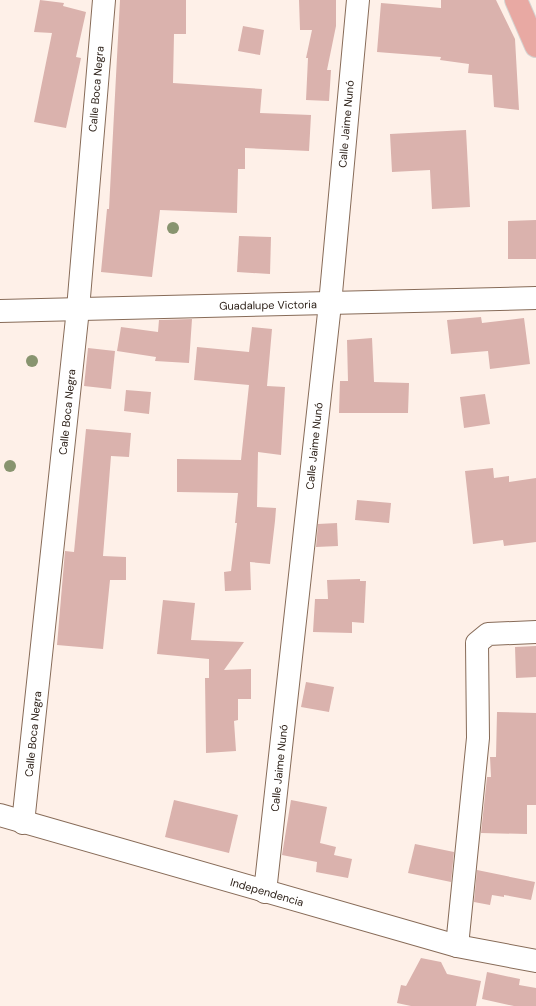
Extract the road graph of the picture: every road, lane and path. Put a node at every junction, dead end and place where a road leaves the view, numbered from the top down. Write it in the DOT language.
graph roads {
  1 [pos="104,0"];
  2 [pos="358,0"];
  3 [pos="516,0"];
  4 [pos="536,46"];
  5 [pos="536,298"];
  6 [pos="330,304"];
  7 [pos="78,309"];
  8 [pos="0,311"];
  9 [pos="536,632"];
  10 [pos="0,815"];
  11 [pos="23,823"];
  12 [pos="266,892"];
  13 [pos="457,946"];
  14 [pos="536,961"];
  1 -- 7 [label="street, Calle Boca Negra"];
  2 -- 6 [label="street, Calle Jaime Nunó"];
  3 -- 4 [label="main road"];
  5 -- 6 [label="street, Guadalupe Victoria"];
  6 -- 7 [label="street, Guadalupe Victoria"];
  6 -- 12 [label="street, Calle Jaime Nunó"];
  7 -- 8 [label="street, Guadalupe Victoria"];
  7 -- 11 [label="street, Calle Boca Negra"];
  9 -- 13 [label="street"];
  10 -- 11 [label="street, Independencia"];
  11 -- 12 [label="street, Independencia"];
  12 -- 13 [label="street, Independencia"];
  13 -- 14 [label="street, Independencia"];
}
